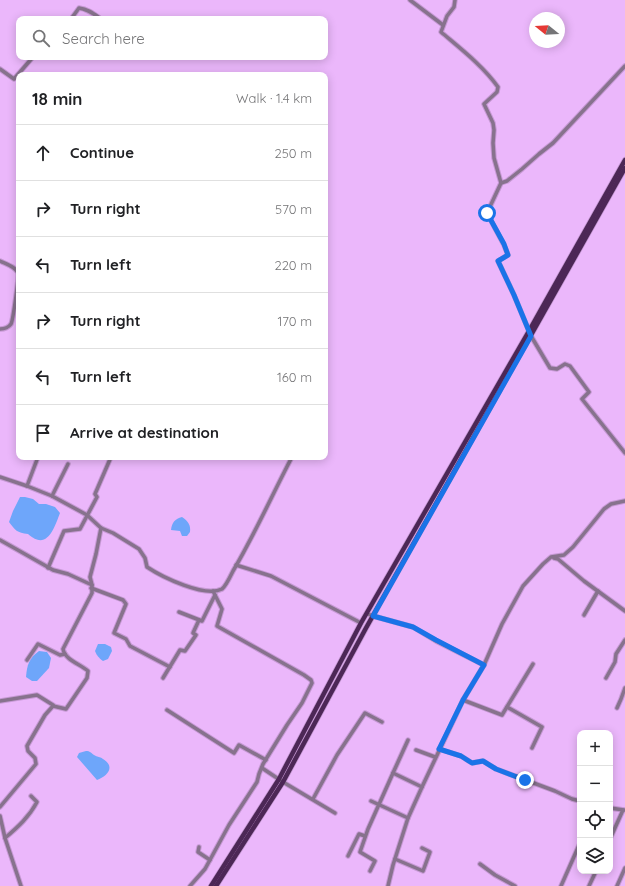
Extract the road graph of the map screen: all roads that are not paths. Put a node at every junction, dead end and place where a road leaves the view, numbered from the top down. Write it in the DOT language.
graph roads {
  1 [pos="410,0"];
  2 [pos="455,0"];
  3 [pos="73,16"];
  4 [pos="98,16"];
  5 [pos="443,24"];
  6 [pos="30,60"];
  7 [pos="625,66"];
  8 [pos="0,69"];
  9 [pos="19,72"];
  10 [pos="16,76"];
  11 [pos="625,160"];
  12 [pos="625,168"];
  13 [pos="501,183"];
  14 [pos="0,260"];
  15 [pos="16,270"];
  16 [pos="16,301"];
  17 [pos="0,329"];
  18 [pos="530,333"];
  19 [pos="625,453"];
  20 [pos="37,460"];
  21 [pos="110,460"];
  22 [pos="290,460"];
  23 [pos="68,464"];
  24 [pos="0,477"];
  25 [pos="27,486"];
  26 [pos="52,496"];
  27 [pos="625,501"];
  28 [pos="87,515"];
  29 [pos="101,528"];
  30 [pos="0,540"];
  31 [pos="551,557"];
  32 [pos="236,565"];
  33 [pos="48,568"];
  34 [pos="91,586"];
  35 [pos="212,591"];
  36 [pos="598,592"];
  37 [pos="215,595"];
  38 [pos="625,611"];
  39 [pos="179,612"];
  40 [pos="368,614"];
  41 [pos="584,615"];
  42 [pos="373,616"];
  43 [pos="199,620"];
  44 [pos="361,624"];
  45 [pos="625,640"];
  46 [pos="65,654"];
  47 [pos="27,660"];
  48 [pos="533,664"];
  49 [pos="484,665"];
  50 [pos="170,667"];
  51 [pos="163,678"];
  52 [pos="606,678"];
  53 [pos="625,688"];
  54 [pos="463,700"];
  55 [pos="0,701"];
  56 [pos="53,705"];
  57 [pos="507,707"];
  58 [pos="617,708"];
  59 [pos="167,710"];
  60 [pos="382,722"];
  61 [pos="408,740"];
  62 [pos="532,748"];
  63 [pos="439,749"];
  64 [pos="416,750"];
  65 [pos="436,757"];
  66 [pos="266,760"];
  67 [pos="262,768"];
  68 [pos="393,773"];
  69 [pos="281,780"];
  70 [pos="422,787"];
  71 [pos="31,796"];
  72 [pos="312,799"];
  73 [pos="577,800"];
  74 [pos="371,801"];
  75 [pos="378,805"];
  76 [pos="0,807"];
  77 [pos="613,808"];
  78 [pos="624,810"];
  79 [pos="335,813"];
  80 [pos="0,816"];
  81 [pos="408,818"];
  82 [pos="365,836"];
  83 [pos="5,838"];
  84 [pos="610,838"];
  85 [pos="199,846"];
  86 [pos="422,848"];
  87 [pos="577,850"];
  88 [pos="348,856"];
  89 [pos="395,859"];
  90 [pos="210,860"];
  91 [pos="480,864"];
  92 [pos="625,868"];
  93 [pos="370,871"];
  94 [pos="595,874"];
  95 [pos="21,886"];
  96 [pos="190,886"];
  97 [pos="211,886"];
  98 [pos="216,886"];
  99 [pos="388,886"];
  100 [pos="515,886"];
  101 [pos="562,886"];
  102 [pos="589,886"];
  103 [pos="617,886"];
  1 -- 5 [label="street"];
  2 -- 5 [label="street"];
  3 -- 4 [label="street"];
  5 -- 13 [label="street"];
  6 -- 9 [label="street"];
  7 -- 13 [label="street"];
  8 -- 10 [label="street"];
  11 -- 18 [label="main road"];
  12 -- 18 [label="main road"];
  13 -- 18 [label="street"];
  14 -- 15 [label="street"];
  16 -- 17 [label="street"];
  18 -- 19 [label="street"];
  18 -- 40 [label="main road"];
  18 -- 42 [label="main road"];
  20 -- 25 [label="street"];
  21 -- 28 [label="street"];
  22 -- 32 [label="street"];
  23 -- 26 [label="street"];
  24 -- 25 [label="street"];
  25 -- 26 [label="street"];
  26 -- 28 [label="street"];
  27 -- 31 [label="street"];
  28 -- 29 [label="street"];
  28 -- 33 [label="street"];
  29 -- 34 [label="street"];
  29 -- 35 [label="street"];
  30 -- 33 [label="street"];
  31 -- 36 [label="street"];
  31 -- 49 [label="street"];
  32 -- 35 [label="street"];
  32 -- 44 [label="street"];
  33 -- 34 [label="street"];
  34 -- 46 [label="street"];
  34 -- 50 [label="street"];
  35 -- 37 [label="street"];
  36 -- 38 [label="street"];
  36 -- 41 [label="street"];
  37 -- 43 [label="street"];
  37 -- 66 [label="street"];
  39 -- 43 [label="street"];
  40 -- 42 [label="street"];
  40 -- 44 [label="main road"];
  42 -- 49 [label="street"];
  42 -- 69 [label="main road"];
  43 -- 50 [label="street"];
  44 -- 69 [label="main road"];
  45 -- 52 [label="street"];
  46 -- 47 [label="street"];
  46 -- 76 [label="street"];
  48 -- 57 [label="street"];
  49 -- 54 [label="street"];
  50 -- 51 [label="street"];
  53 -- 58 [label="street"];
  54 -- 57 [label="street"];
  54 -- 63 [label="street"];
  55 -- 56 [label="street"];
  57 -- 62 [label="street"];
  59 -- 66 [label="street"];
  60 -- 72 [label="street"];
  61 -- 68 [label="street"];
  63 -- 65 [label="street"];
  63 -- 73 [label="street"];
  64 -- 65 [label="street"];
  65 -- 70 [label="street"];
  66 -- 67 [label="street"];
  67 -- 69 [label="street"];
  67 -- 90 [label="street"];
  68 -- 70 [label="street"];
  68 -- 75 [label="street"];
  69 -- 72 [label="street"];
  69 -- 97 [label="main road"];
  69 -- 98 [label="main road"];
  70 -- 81 [label="street"];
  71 -- 83 [label="street"];
  72 -- 79 [label="street"];
  74 -- 75 [label="street"];
  75 -- 81 [label="street"];
  75 -- 82 [label="street"];
  77 -- 78 [label="street"];
  78 -- 84 [label="street"];
  80 -- 83 [label="street"];
  81 -- 89 [label="street"];
  82 -- 88 [label="street"];
  82 -- 93 [label="street"];
  83 -- 95 [label="street"];
  85 -- 90 [label="street"];
  86 -- 89 [label="street"];
  87 -- 101 [label="street"];
  89 -- 99 [label="street"];
  90 -- 96 [label="street"];
  91 -- 100 [label="street"];
  92 -- 103 [label="street"];
  94 -- 102 [label="street"];
}
